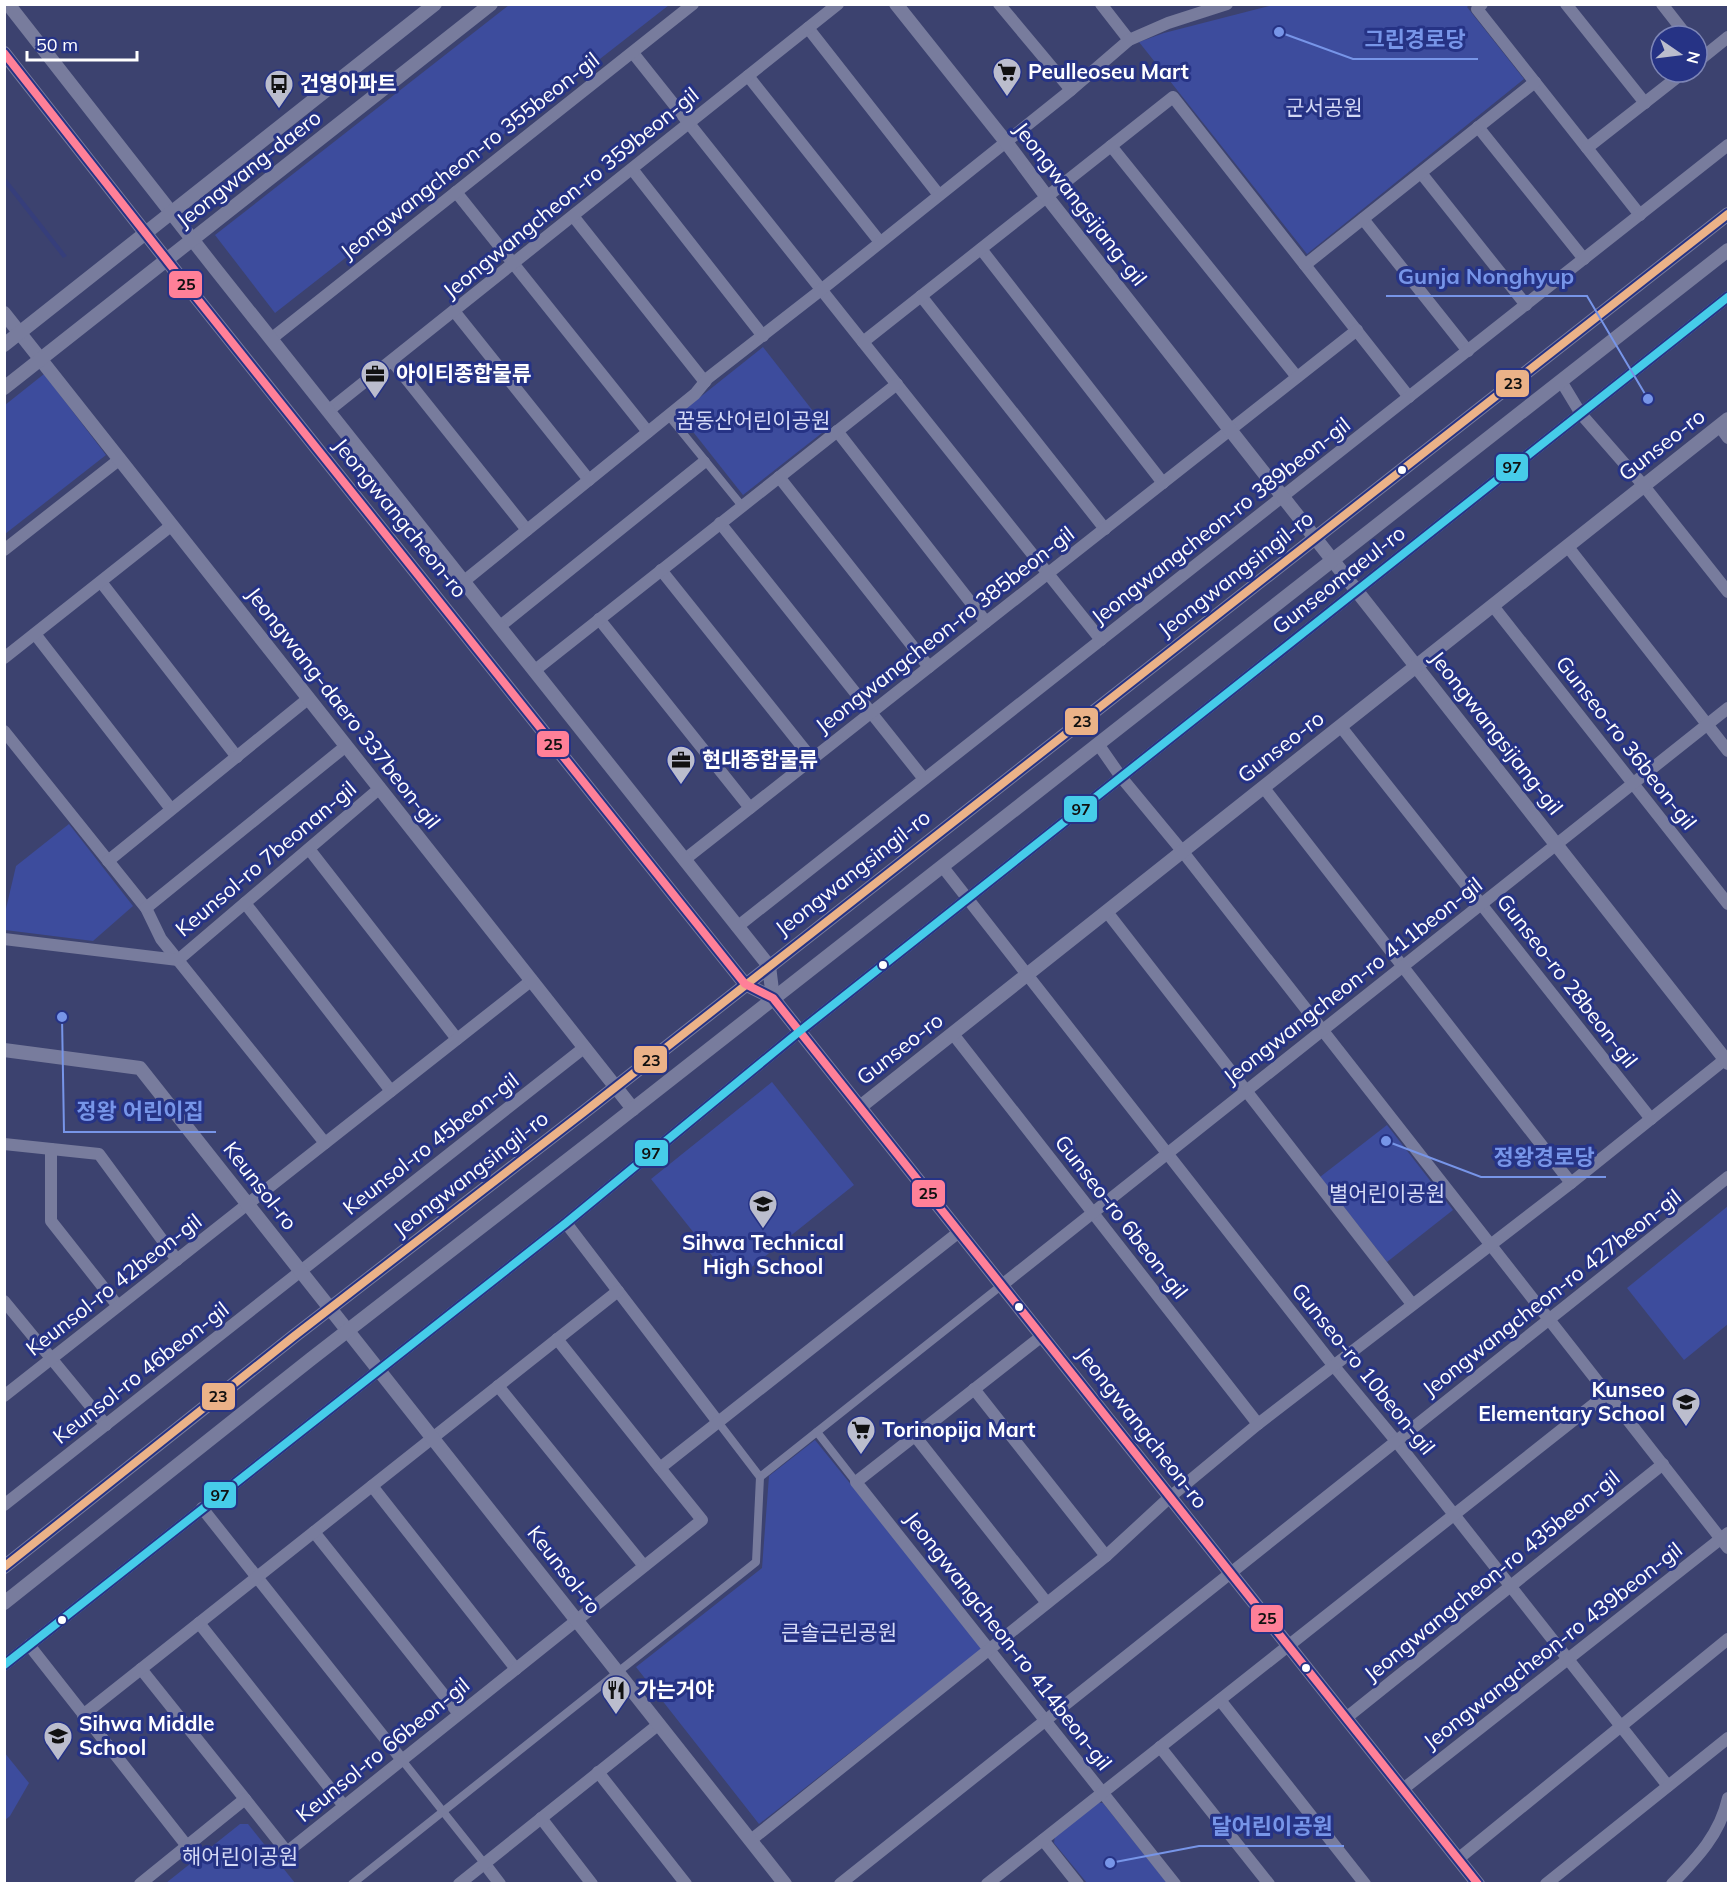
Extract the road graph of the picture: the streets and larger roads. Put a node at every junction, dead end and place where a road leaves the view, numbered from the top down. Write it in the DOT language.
graph roads {
  1 [pos="8,4"];
  2 [pos="435,4"];
  3 [pos="491,4"];
  4 [pos="693,4"];
  5 [pos="838,4"];
  6 [pos="896,4"];
  7 [pos="999,4"];
  8 [pos="1101,4"];
  9 [pos="1227,4"];
  10 [pos="1566,4"];
  11 [pos="1662,4"];
  12 [pos="1477,6"];
  13 [pos="1195,9"];
  14 [pos="1678,24"];
  15 [pos="808,28"];
  16 [pos="1728,37"];
  17 [pos="1129,40"];
  18 [pos="1709,49"];
  19 [pos="4,52"];
  20 [pos="633,53"];
  21 [pos="748,76"];
  22 [pos="1535,82"];
  23 [pos="1669,84"];
  24 [pos="1071,90"];
  25 [pos="1645,103"];
  26 [pos="689,123"];
  27 [pos="1478,127"];
  28 [pos="1006,142"];
  29 [pos="1728,145"];
  30 [pos="1111,146"];
  31 [pos="1587,148"];
  32 [pos="632,169"];
  33 [pos="1421,173"];
  34 [pos="456,192"];
  35 [pos="939,195"];
  36 [pos="1047,197"];
  37 [pos="171,213"];
  38 [pos="1728,214"];
  39 [pos="1640,215"];
  40 [pos="573,216"];
  41 [pos="1363,219"];
  42 [pos="146,233"];
  43 [pos="193,240"];
  44 [pos="880,242"];
  45 [pos="981,249"];
  46 [pos="1728,250"];
  47 [pos="1584,259"];
  48 [pos="167,260"];
  49 [pos="513,264"];
  50 [pos="1305,265"];
  51 [pos="821,290"];
  52 [pos="921,296"];
  53 [pos="1728,297"];
  54 [pos="1526,305"];
  55 [pos="454,311"];
  56 [pos="4,313"];
  57 [pos="1357,330"];
  58 [pos="20,332"];
  59 [pos="763,336"];
  60 [pos="271,339"];
  61 [pos="863,342"];
  62 [pos="4,345"];
  63 [pos="1468,351"];
  64 [pos="41,359"];
  65 [pos="392,361"];
  66 [pos="1297,377"];
  67 [pos="1561,381"];
  68 [pos="705,382"];
  69 [pos="897,384"];
  70 [pos="4,388"];
  71 [pos="1409,397"];
  72 [pos="328,411"];
  73 [pos="1581,414"];
  74 [pos="669,415"];
  75 [pos="1724,423"];
  76 [pos="1230,430"];
  77 [pos="837,431"];
  78 [pos="648,432"];
  79 [pos="1728,438"];
  80 [pos="120,459"];
  81 [pos="704,462"];
  82 [pos="779,477"];
  83 [pos="589,480"];
  84 [pos="1163,483"];
  85 [pos="1644,486"];
  86 [pos="1283,497"];
  87 [pos="742,506"];
  88 [pos="720,523"];
  89 [pos="172,525"];
  90 [pos="1105,529"];
  91 [pos="527,530"];
  92 [pos="1315,538"];
  93 [pos="1568,547"];
  94 [pos="4,550"];
  95 [pos="1333,560"];
  96 [pos="661,570"];
  97 [pos="1048,573"];
  98 [pos="101,582"];
  99 [pos="464,582"];
  100 [pos="1358,591"];
  101 [pos="1728,592"];
  102 [pos="1493,606"];
  103 [pos="599,619"];
  104 [pos="986,622"];
  105 [pos="499,627"];
  106 [pos="35,634"];
  107 [pos="1101,640"];
  108 [pos="4,658"];
  109 [pos="1417,666"];
  110 [pos="929,667"];
  111 [pos="534,670"];
  112 [pos="309,698"];
  113 [pos="1728,708"];
  114 [pos="871,712"];
  115 [pos="1708,724"];
  116 [pos="1341,727"];
  117 [pos="4,731"];
  118 [pos="1098,744"];
  119 [pos="346,746"];
  120 [pos="1728,751"];
  121 [pos="237,757"];
  122 [pos="812,759"];
  123 [pos="1121,777"];
  124 [pos="924,779"];
  125 [pos="1633,784"];
  126 [pos="380,788"];
  127 [pos="1264,788"];
  128 [pos="750,808"];
  129 [pos="171,809"];
  130 [pos="1557,844"];
  131 [pos="309,849"];
  132 [pos="1183,852"];
  133 [pos="684,860"];
  134 [pos="108,861"];
  135 [pos="942,866"];
  136 [pos="967,899"];
  137 [pos="245,903"];
  138 [pos="1481,904"];
  139 [pos="1728,904"];
  140 [pos="146,908"];
  141 [pos="1107,912"];
  142 [pos="737,927"];
  143 [pos="4,939"];
  144 [pos="178,960"];
  145 [pos="769,966"];
  146 [pos="1403,966"];
  147 [pos="1028,975"];
  148 [pos="532,980"];
  149 [pos="745,984"];
  150 [pos="773,998"];
  151 [pos="1323,1030"];
  152 [pos="800,1031"];
  153 [pos="953,1034"];
  154 [pos="457,1039"];
  155 [pos="585,1047"];
  156 [pos="4,1050"];
  157 [pos="1728,1059"];
  158 [pos="616,1087"];
  159 [pos="1247,1090"];
  160 [pos="391,1091"];
  161 [pos="860,1107"];
  162 [pos="633,1109"];
  163 [pos="1651,1119"];
  164 [pos="325,1143"];
  165 [pos="4,1144"];
  166 [pos="51,1149"];
  167 [pos="1168,1153"];
  168 [pos="1728,1178"];
  169 [pos="1571,1182"];
  170 [pos="248,1204"];
  171 [pos="1093,1212"];
  172 [pos="566,1223"];
  173 [pos="959,1232"];
  174 [pos="1491,1243"];
  175 [pos="177,1260"];
  176 [pos="301,1272"];
  177 [pos="1002,1285"];
  178 [pos="618,1291"];
  179 [pos="4,1300"];
  180 [pos="1412,1304"];
  181 [pos="118,1306"];
  182 [pos="331,1310"];
  183 [pos="1550,1319"];
  184 [pos="348,1330"];
  185 [pos="1042,1336"];
  186 [pos="557,1339"];
  187 [pos="52,1359"];
  188 [pos="1333,1365"];
  189 [pos="380,1369"];
  190 [pos="498,1386"];
  191 [pos="974,1389"];
  192 [pos="1608,1393"];
  193 [pos="4,1396"];
  194 [pos="718,1422"];
  195 [pos="1258,1424"];
  196 [pos="106,1425"];
  197 [pos="817,1432"];
  198 [pos="915,1436"];
  199 [pos="432,1438"];
  200 [pos="1396,1441"];
  201 [pos="1663,1464"];
  202 [pos="660,1468"];
  203 [pos="760,1477"];
  204 [pos="856,1482"];
  205 [pos="372,1486"];
  206 [pos="1170,1497"];
  207 [pos="4,1505"];
  208 [pos="202,1508"];
  209 [pos="1454,1515"];
  210 [pos="314,1532"];
  211 [pos="1726,1540"];
  212 [pos="1106,1556"];
  213 [pos="644,1566"];
  214 [pos="4,1567"];
  215 [pos="1231,1573"];
  216 [pos="258,1577"];
  217 [pos="1510,1586"];
  218 [pos="4,1603"];
  219 [pos="1047,1603"];
  220 [pos="577,1620"];
  221 [pos="199,1623"];
  222 [pos="1728,1639"];
  223 [pos="29,1645"];
  224 [pos="1288,1646"];
  225 [pos="989,1649"];
  226 [pos="1568,1659"];
  227 [pos="4,1665"];
  228 [pos="516,1668"];
  229 [pos="141,1669"];
  230 [pos="617,1672"];
  231 [pos="1220,1700"];
  232 [pos="459,1714"];
  233 [pos="84,1715"];
  234 [pos="1346,1718"];
  235 [pos="1045,1720"];
  236 [pos="659,1724"];
  237 [pos="1621,1726"];
  238 [pos="1728,1738"];
  239 [pos="1160,1746"];
  240 [pos="402,1760"];
  241 [pos="598,1772"];
  242 [pos="1668,1786"];
  243 [pos="1402,1789"];
  244 [pos="1103,1792"];
  245 [pos="1728,1798"];
  246 [pos="245,1799"];
  247 [pos="344,1806"];
  248 [pos="443,1811"];
  249 [pos="541,1818"];
  250 [pos="751,1840"];
  251 [pos="1043,1840"];
  252 [pos="187,1846"];
  253 [pos="1458,1859"];
  254 [pos="484,1863"];
  255 [pos="140,1884"];
  256 [pos="352,1884"];
  257 [pos="459,1884"];
  258 [pos="500,1884"];
  259 [pos="592,1884"];
  260 [pos="686,1884"];
  261 [pos="785,1884"];
  262 [pos="840,1884"];
  263 [pos="987,1884"];
  264 [pos="1078,1884"];
  265 [pos="1175,1884"];
  266 [pos="1269,1884"];
  267 [pos="1365,1884"];
  268 [pos="1478,1884"];
  269 [pos="1546,1884"];
  270 [pos="1672,1884"];
  1 -- 37 [label="street, Jeongwangcheon-ro"];
  2 -- 37 [label="street, Jeongwang-daero"];
  3 -- 43 [label="street, Jeongwang-daero"];
  4 -- 20 [label="street, Jeongwangcheon-ro 355beon-gil"];
  5 -- 15 [label="street, Jeongwangcheon-ro 359beon-gil"];
  6 -- 28 [label="street, Jeongwangsijang-gil"];
  7 -- 24 [label="street"];
  8 -- 17 [label="street"];
  9 -- 13 [label="street"];
  10 -- 25 [label="street"];
  11 -- 14 [label="street"];
  12 -- 22 [label="street"];
  13 -- 17 [label="street"];
  15 -- 21 [label="street, Jeongwangcheon-ro 359beon-gil"];
  15 -- 35 [label="street"];
  16 -- 18 [label="street"];
  17 -- 24 [label="street"];
  19 -- 42 [label="street, Jeongwangcheon-ro"];
  20 -- 26 [label="street"];
  20 -- 34 [label="street, Jeongwangcheon-ro 355beon-gil"];
  21 -- 26 [label="street, Jeongwangcheon-ro 359beon-gil"];
  21 -- 44 [label="street"];
  22 -- 27 [label="street"];
  22 -- 31 [label="street"];
  23 -- 25 [label="street"];
  24 -- 28 [label="street"];
  25 -- 31 [label="street"];
  26 -- 32 [label="street, Jeongwangcheon-ro 359beon-gil"];
  26 -- 51 [label="street"];
  27 -- 33 [label="street"];
  27 -- 47 [label="street"];
  28 -- 35 [label="street"];
  28 -- 36 [label="street, Jeongwangsijang-gil"];
  29 -- 39 [label="street, Jeongwangcheon-ro 389beon-gil"];
  30 -- 36 [label="street"];
  30 -- 50 [label="street"];
  30 -- 66 [label="street"];
  31 -- 39 [label="street"];
  32 -- 40 [label="street, Jeongwangcheon-ro 359beon-gil"];
  32 -- 59 [label="street"];
  33 -- 41 [label="street"];
  33 -- 54 [label="street"];
  34 -- 49 [label="street"];
  34 -- 60 [label="street, Jeongwangcheon-ro 355beon-gil"];
  35 -- 44 [label="street"];
  36 -- 45 [label="street"];
  36 -- 76 [label="street, Jeongwangsijang-gil"];
  37 -- 42 [label="street, Jeongwang-daero"];
  37 -- 43 [label="street, Jeongwangcheon-ro"];
  38 -- 92 [label="street, Jeongwangsingil-ro"];
  39 -- 47 [label="street, Jeongwangcheon-ro 389beon-gil"];
  40 -- 49 [label="street, Jeongwangcheon-ro 359beon-gil"];
  40 -- 68 [label="street"];
  41 -- 50 [label="street"];
  41 -- 63 [label="street"];
  42 -- 48 [label="street, Jeongwangcheon-ro"];
  42 -- 58 [label="street, Jeongwang-daero"];
  43 -- 48 [label="street, Jeongwang-daero"];
  43 -- 60 [label="street, Jeongwangcheon-ro"];
  44 -- 51 [label="street"];
  45 -- 52 [label="street"];
  45 -- 84 [label="street"];
  46 -- 67 [label="street"];
  47 -- 54 [label="street, Jeongwangcheon-ro 389beon-gil"];
  48 -- 64 [label="street, Jeongwang-daero"];
  48 -- 149 [label="street, Jeongwangcheon-ro"];
  49 -- 55 [label="street, Jeongwangcheon-ro 359beon-gil"];
  49 -- 78 [label="street"];
  50 -- 57 [label="street"];
  51 -- 59 [label="street"];
  51 -- 61 [label="street"];
  52 -- 61 [label="street"];
  52 -- 90 [label="street"];
  53 -- 73 [label="street, Gunseomaeul-ro"];
  54 -- 63 [label="street, Jeongwangcheon-ro 389beon-gil"];
  55 -- 65 [label="street, Jeongwangcheon-ro 359beon-gil"];
  55 -- 83 [label="street"];
  56 -- 58 [label="street, Jeongwang-daero 337beon-gil"];
  57 -- 66 [label="street"];
  57 -- 71 [label="street"];
  58 -- 62 [label="street, Jeongwang-daero"];
  58 -- 64 [label="street, Jeongwang-daero 337beon-gil"];
  59 -- 68 [label="street"];
  60 -- 72 [label="street, Jeongwangcheon-ro"];
  61 -- 69 [label="street"];
  63 -- 71 [label="street, Jeongwangcheon-ro 389beon-gil"];
  64 -- 70 [label="street, Jeongwang-daero"];
  64 -- 80 [label="street, Jeongwang-daero 337beon-gil"];
  65 -- 72 [label="street, Jeongwangcheon-ro 359beon-gil"];
  65 -- 91 [label="street"];
  66 -- 76 [label="street"];
  67 -- 73 [label="street"];
  67 -- 95 [label="street"];
  68 -- 74 [label="street"];
  69 -- 77 [label="street"];
  69 -- 97 [label="street"];
  71 -- 86 [label="street, Jeongwangcheon-ro 389beon-gil"];
  72 -- 99 [label="street, Jeongwangcheon-ro"];
  73 -- 85 [label="street"];
  73 -- 100 [label="street, Gunseomaeul-ro"];
  74 -- 78 [label="street"];
  74 -- 81 [label="street"];
  75 -- 79 [label="street"];
  75 -- 85 [label="street, Gunseo-ro"];
  76 -- 84 [label="street, Jeongwangcheon-ro 385beon-gil"];
  76 -- 86 [label="street, Jeongwangsijang-gil"];
  77 -- 82 [label="street"];
  77 -- 104 [label="street"];
  78 -- 83 [label="street"];
  80 -- 89 [label="street, Jeongwang-daero 337beon-gil"];
  80 -- 94 [label="street"];
  81 -- 87 [label="street"];
  81 -- 105 [label="street"];
  82 -- 87 [label="street"];
  82 -- 110 [label="street"];
  83 -- 91 [label="street"];
  84 -- 90 [label="street, Jeongwangcheon-ro 385beon-gil"];
  85 -- 93 [label="street, Gunseo-ro"];
  85 -- 101 [label="street"];
  86 -- 92 [label="street, Jeongwangsijang-gil"];
  86 -- 107 [label="street, Jeongwangcheon-ro 389beon-gil"];
  87 -- 88 [label="street"];
  88 -- 96 [label="street"];
  88 -- 114 [label="street"];
  89 -- 98 [label="street"];
  89 -- 112 [label="street, Jeongwang-daero 337beon-gil"];
  90 -- 97 [label="street, Jeongwangcheon-ro 385beon-gil"];
  91 -- 99 [label="street"];
  92 -- 95 [label="street, Jeongwangsijang-gil"];
  92 -- 145 [label="street, Jeongwangsingil-ro"];
  93 -- 102 [label="street, Gunseo-ro"];
  93 -- 115 [label="street"];
  95 -- 100 [label="street, Jeongwangsijang-gil"];
  95 -- 118 [label="street"];
  96 -- 103 [label="street"];
  96 -- 122 [label="street"];
  97 -- 104 [label="street, Jeongwangcheon-ro 385beon-gil"];
  97 -- 107 [label="street"];
  98 -- 106 [label="street"];
  98 -- 121 [label="street"];
  99 -- 105 [label="street, Jeongwangcheon-ro"];
  100 -- 109 [label="street, Jeongwangsijang-gil"];
  100 -- 123 [label="street, Gunseomaeul-ro"];
  102 -- 109 [label="street, Gunseo-ro"];
  102 -- 125 [label="street, Gunseo-ro 36beon-gil"];
  103 -- 111 [label="street"];
  103 -- 128 [label="street"];
  104 -- 110 [label="street, Jeongwangcheon-ro 385beon-gil"];
  105 -- 111 [label="street, Jeongwangcheon-ro"];
  106 -- 108 [label="street"];
  106 -- 129 [label="street"];
  107 -- 124 [label="street, Jeongwangcheon-ro 389beon-gil"];
  109 -- 116 [label="street, Gunseo-ro"];
  109 -- 130 [label="street, Jeongwangsijang-gil"];
  110 -- 114 [label="street, Jeongwangcheon-ro 385beon-gil"];
  111 -- 133 [label="street, Jeongwangcheon-ro"];
  112 -- 119 [label="street, Jeongwang-daero 337beon-gil"];
  112 -- 121 [label="street"];
  113 -- 115 [label="street, Jeongwangcheon-ro 411beon-gil"];
  114 -- 122 [label="street, Jeongwangcheon-ro 385beon-gil"];
  114 -- 124 [label="street"];
  115 -- 120 [label="street"];
  115 -- 125 [label="street, Jeongwangcheon-ro 411beon-gil"];
  116 -- 127 [label="street, Gunseo-ro"];
  116 -- 138 [label="street, Gunseo-ro 28beon-gil"];
  117 -- 134 [label="street, Keunsol-ro 7beonan-gil"];
  118 -- 123 [label="street"];
  118 -- 135 [label="street"];
  119 -- 126 [label="street, Jeongwang-daero 337beon-gil"];
  119 -- 140 [label="street, Keunsol-ro 7beonan-gil"];
  121 -- 129 [label="street"];
  122 -- 128 [label="street, Jeongwangcheon-ro 385beon-gil"];
  123 -- 132 [label="street"];
  123 -- 136 [label="street, Gunseomaeul-ro"];
  124 -- 142 [label="street, Jeongwangcheon-ro 389beon-gil"];
  125 -- 130 [label="street, Jeongwangcheon-ro 411beon-gil"];
  125 -- 139 [label="street, Gunseo-ro 36beon-gil"];
  126 -- 131 [label="street, Keunsol-ro 7beonan-gil"];
  126 -- 148 [label="street, Jeongwang-daero 337beon-gil"];
  127 -- 132 [label="street, Gunseo-ro"];
  127 -- 146 [label="street"];
  128 -- 133 [label="street, Jeongwangcheon-ro 385beon-gil"];
  129 -- 134 [label="street"];
  130 -- 138 [label="street, Jeongwangcheon-ro 411beon-gil"];
  130 -- 157 [label="street, Jeongwangsijang-gil"];
  131 -- 137 [label="street, Keunsol-ro 7beonan-gil"];
  131 -- 154 [label="street"];
  132 -- 141 [label="street, Gunseo-ro"];
  132 -- 151 [label="street"];
  133 -- 142 [label="street, Jeongwangcheon-ro"];
  134 -- 140 [label="street, Keunsol-ro 7beonan-gil"];
  135 -- 136 [label="street"];
  135 -- 150 [label="street"];
  136 -- 147 [label="street"];
  136 -- 152 [label="street, Gunseomaeul-ro"];
  137 -- 144 [label="street, Keunsol-ro 7beonan-gil"];
  137 -- 160 [label="street"];
  138 -- 146 [label="street, Jeongwangcheon-ro 411beon-gil"];
  138 -- 163 [label="street, Gunseo-ro 28beon-gil"];
  140 -- 144 [label="street, Keunsol-ro 7beonan-gil"];
  141 -- 147 [label="street, Gunseo-ro"];
  141 -- 159 [label="street"];
  142 -- 145 [label="street, Jeongwangcheon-ro"];
  143 -- 144 [label="street"];
  144 -- 164 [label="street, Keunsol-ro 7beonan-gil"];
  145 -- 149 [label="street, Jeongwangsingil-ro"];
  145 -- 150 [label="street"];
  146 -- 151 [label="street, Jeongwangcheon-ro 411beon-gil"];
  146 -- 169 [label="street"];
  147 -- 153 [label="street, Gunseo-ro"];
  147 -- 167 [label="street, Gunseo-ro 10beon-gil"];
  148 -- 154 [label="street, Keunsol-ro 42beon-gil"];
  148 -- 155 [label="street, Jeongwang-daero 337beon-gil"];
  149 -- 150 [label="street, Jeongwangcheon-ro"];
  149 -- 158 [label="street, Jeongwangsingil-ro"];
  150 -- 152 [label="street, Jeongwangcheon-ro"];
  150 -- 162 [label="street"];
  151 -- 159 [label="street, Jeongwangcheon-ro 411beon-gil"];
  151 -- 174 [label="street"];
  152 -- 161 [label="street, Jeongwangcheon-ro"];
  152 -- 172 [label="street, Gunseomaeul-ro"];
  153 -- 161 [label="street, Gunseo-ro"];
  153 -- 171 [label="street, Gunseo-ro 6beon-gil"];
  154 -- 160 [label="street, Keunsol-ro 42beon-gil"];
  155 -- 158 [label="street, Jeongwang-daero 337beon-gil"];
  155 -- 176 [label="street, Keunsol-ro 45beon-gil"];
  156 -- 170 [label="street, Keunsol-ro"];
  157 -- 163 [label="street"];
  158 -- 162 [label="street, Jeongwang-daero 337beon-gil"];
  158 -- 182 [label="street, Jeongwangsingil-ro"];
  159 -- 167 [label="street, Jeongwangcheon-ro 411beon-gil"];
  159 -- 180 [label="street"];
  160 -- 164 [label="street, Keunsol-ro 42beon-gil"];
  161 -- 173 [label="street, Jeongwangcheon-ro"];
  162 -- 184 [label="street"];
  163 -- 169 [label="street"];
  164 -- 170 [label="street, Keunsol-ro 42beon-gil"];
  165 -- 166 [label="street"];
  166 -- 175 [label="street"];
  166 -- 181 [label="street"];
  167 -- 171 [label="street, Jeongwangcheon-ro 411beon-gil"];
  167 -- 188 [label="street, Gunseo-ro 10beon-gil"];
  168 -- 183 [label="street, Jeongwangcheon-ro 427beon-gil"];
  169 -- 174 [label="street"];
  170 -- 175 [label="street, Keunsol-ro 42beon-gil"];
  170 -- 176 [label="street, Keunsol-ro"];
  171 -- 177 [label="street, Jeongwangcheon-ro 411beon-gil"];
  171 -- 195 [label="street, Gunseo-ro 6beon-gil"];
  172 -- 178 [label="street"];
  172 -- 189 [label="street, Gunseomaeul-ro"];
  173 -- 177 [label="street, Jeongwangcheon-ro"];
  173 -- 194 [label="street"];
  174 -- 180 [label="street"];
  174 -- 183 [label="street"];
  175 -- 181 [label="street, Keunsol-ro 42beon-gil"];
  176 -- 182 [label="street, Keunsol-ro"];
  176 -- 196 [label="street, Keunsol-ro 46beon-gil"];
  177 -- 185 [label="street, Jeongwangcheon-ro"];
  177 -- 197 [label="street"];
  178 -- 186 [label="street"];
  178 -- 194 [label="street"];
  179 -- 187 [label="street"];
  180 -- 188 [label="street"];
  181 -- 187 [label="street, Keunsol-ro 42beon-gil"];
  182 -- 184 [label="street, Keunsol-ro"];
  182 -- 214 [label="street, Jeongwangsingil-ro"];
  183 -- 192 [label="street"];
  183 -- 200 [label="street, Jeongwangcheon-ro 427beon-gil"];
  184 -- 189 [label="street, Keunsol-ro"];
  184 -- 218 [label="street"];
  185 -- 191 [label="street"];
  185 -- 206 [label="street, Jeongwangcheon-ro"];
  186 -- 190 [label="street"];
  186 -- 202 [label="street"];
  187 -- 193 [label="street, Keunsol-ro 42beon-gil"];
  187 -- 196 [label="street"];
  188 -- 195 [label="street"];
  188 -- 200 [label="street, Gunseo-ro 10beon-gil"];
  189 -- 199 [label="street, Keunsol-ro"];
  189 -- 208 [label="street, Gunseomaeul-ro"];
  190 -- 199 [label="street"];
  190 -- 213 [label="street"];
  191 -- 198 [label="street"];
  191 -- 212 [label="street"];
  192 -- 201 [label="street"];
  192 -- 209 [label="street"];
  194 -- 202 [label="street"];
  194 -- 203 [label="street"];
  195 -- 206 [label="street"];
  196 -- 207 [label="street, Keunsol-ro 46beon-gil"];
  197 -- 203 [label="street"];
  197 -- 204 [label="street"];
  198 -- 204 [label="street"];
  198 -- 219 [label="street"];
  199 -- 205 [label="street"];
  199 -- 220 [label="street, Keunsol-ro"];
  200 -- 209 [label="street, Gunseo-ro 10beon-gil"];
  200 -- 215 [label="street, Jeongwangcheon-ro 427beon-gil"];
  201 -- 211 [label="street"];
  201 -- 217 [label="street, Jeongwangcheon-ro 435beon-gil"];
  202 -- 213 [label="street, Keunsol-ro 66beon-gil"];
  203 -- 230 [label="street"];
  204 -- 225 [label="street, Jeongwangcheon-ro 414beon-gil"];
  205 -- 210 [label="street"];
  205 -- 228 [label="street"];
  206 -- 212 [label="street"];
  206 -- 215 [label="street, Jeongwangcheon-ro"];
  208 -- 216 [label="street"];
  208 -- 223 [label="street, Gunseomaeul-ro"];
  209 -- 217 [label="street, Gunseo-ro 10beon-gil"];
  209 -- 224 [label="street"];
  210 -- 216 [label="street"];
  210 -- 232 [label="street"];
  211 -- 226 [label="street, Jeongwangcheon-ro 439beon-gil"];
  212 -- 219 [label="street"];
  213 -- 220 [label="street, Keunsol-ro 66beon-gil"];
  215 -- 224 [label="street, Jeongwangcheon-ro"];
  215 -- 235 [label="street, Jeongwangcheon-ro 427beon-gil"];
  216 -- 221 [label="street"];
  216 -- 240 [label="street"];
  217 -- 226 [label="street, Gunseo-ro 10beon-gil"];
  217 -- 234 [label="street, Jeongwangcheon-ro 435beon-gil"];
  219 -- 225 [label="street"];
  220 -- 228 [label="street, Keunsol-ro 66beon-gil"];
  220 -- 230 [label="street, Keunsol-ro"];
  221 -- 229 [label="street"];
  221 -- 247 [label="street"];
  222 -- 237 [label="street"];
  223 -- 227 [label="street, Gunseomaeul-ro"];
  223 -- 233 [label="street"];
  224 -- 231 [label="street"];
  224 -- 234 [label="street, Jeongwangcheon-ro"];
  225 -- 235 [label="street, Jeongwangcheon-ro 414beon-gil"];
  225 -- 250 [label="street"];
  226 -- 237 [label="street, Gunseo-ro 10beon-gil"];
  226 -- 243 [label="street, Jeongwangcheon-ro 439beon-gil"];
  228 -- 232 [label="street, Keunsol-ro 66beon-gil"];
  229 -- 233 [label="street"];
  229 -- 246 [label="street"];
  230 -- 236 [label="street, Keunsol-ro"];
  230 -- 248 [label="street"];
  231 -- 239 [label="street"];
  231 -- 267 [label="street"];
  232 -- 240 [label="street, Keunsol-ro 66beon-gil"];
  233 -- 252 [label="street"];
  234 -- 243 [label="street, Jeongwangcheon-ro"];
  235 -- 244 [label="street, Jeongwangcheon-ro 414beon-gil"];
  235 -- 262 [label="street, Jeongwangcheon-ro 427beon-gil"];
  236 -- 241 [label="street"];
  236 -- 250 [label="street, Keunsol-ro"];
  237 -- 242 [label="street, Gunseo-ro 10beon-gil"];
  237 -- 253 [label="street"];
  238 -- 242 [label="street"];
  239 -- 244 [label="street"];
  239 -- 266 [label="street"];
  240 -- 247 [label="street, Keunsol-ro 66beon-gil"];
  240 -- 248 [label="street"];
  241 -- 249 [label="street"];
  241 -- 260 [label="street"];
  242 -- 269 [label="street"];
  243 -- 253 [label="street, Jeongwangcheon-ro"];
  244 -- 251 [label="street"];
  244 -- 265 [label="street, Jeongwangcheon-ro 414beon-gil"];
  245 -- 270 [label="street"];
  246 -- 247 [label="street, Keunsol-ro 66beon-gil"];
  246 -- 252 [label="street"];
  248 -- 254 [label="street"];
  248 -- 256 [label="street"];
  249 -- 254 [label="street"];
  249 -- 259 [label="street"];
  250 -- 261 [label="street, Keunsol-ro"];
  251 -- 263 [label="street"];
  251 -- 264 [label="street"];
  252 -- 255 [label="street"];
  253 -- 268 [label="street, Jeongwangcheon-ro"];
  254 -- 257 [label="street"];
  254 -- 258 [label="street"];
}
